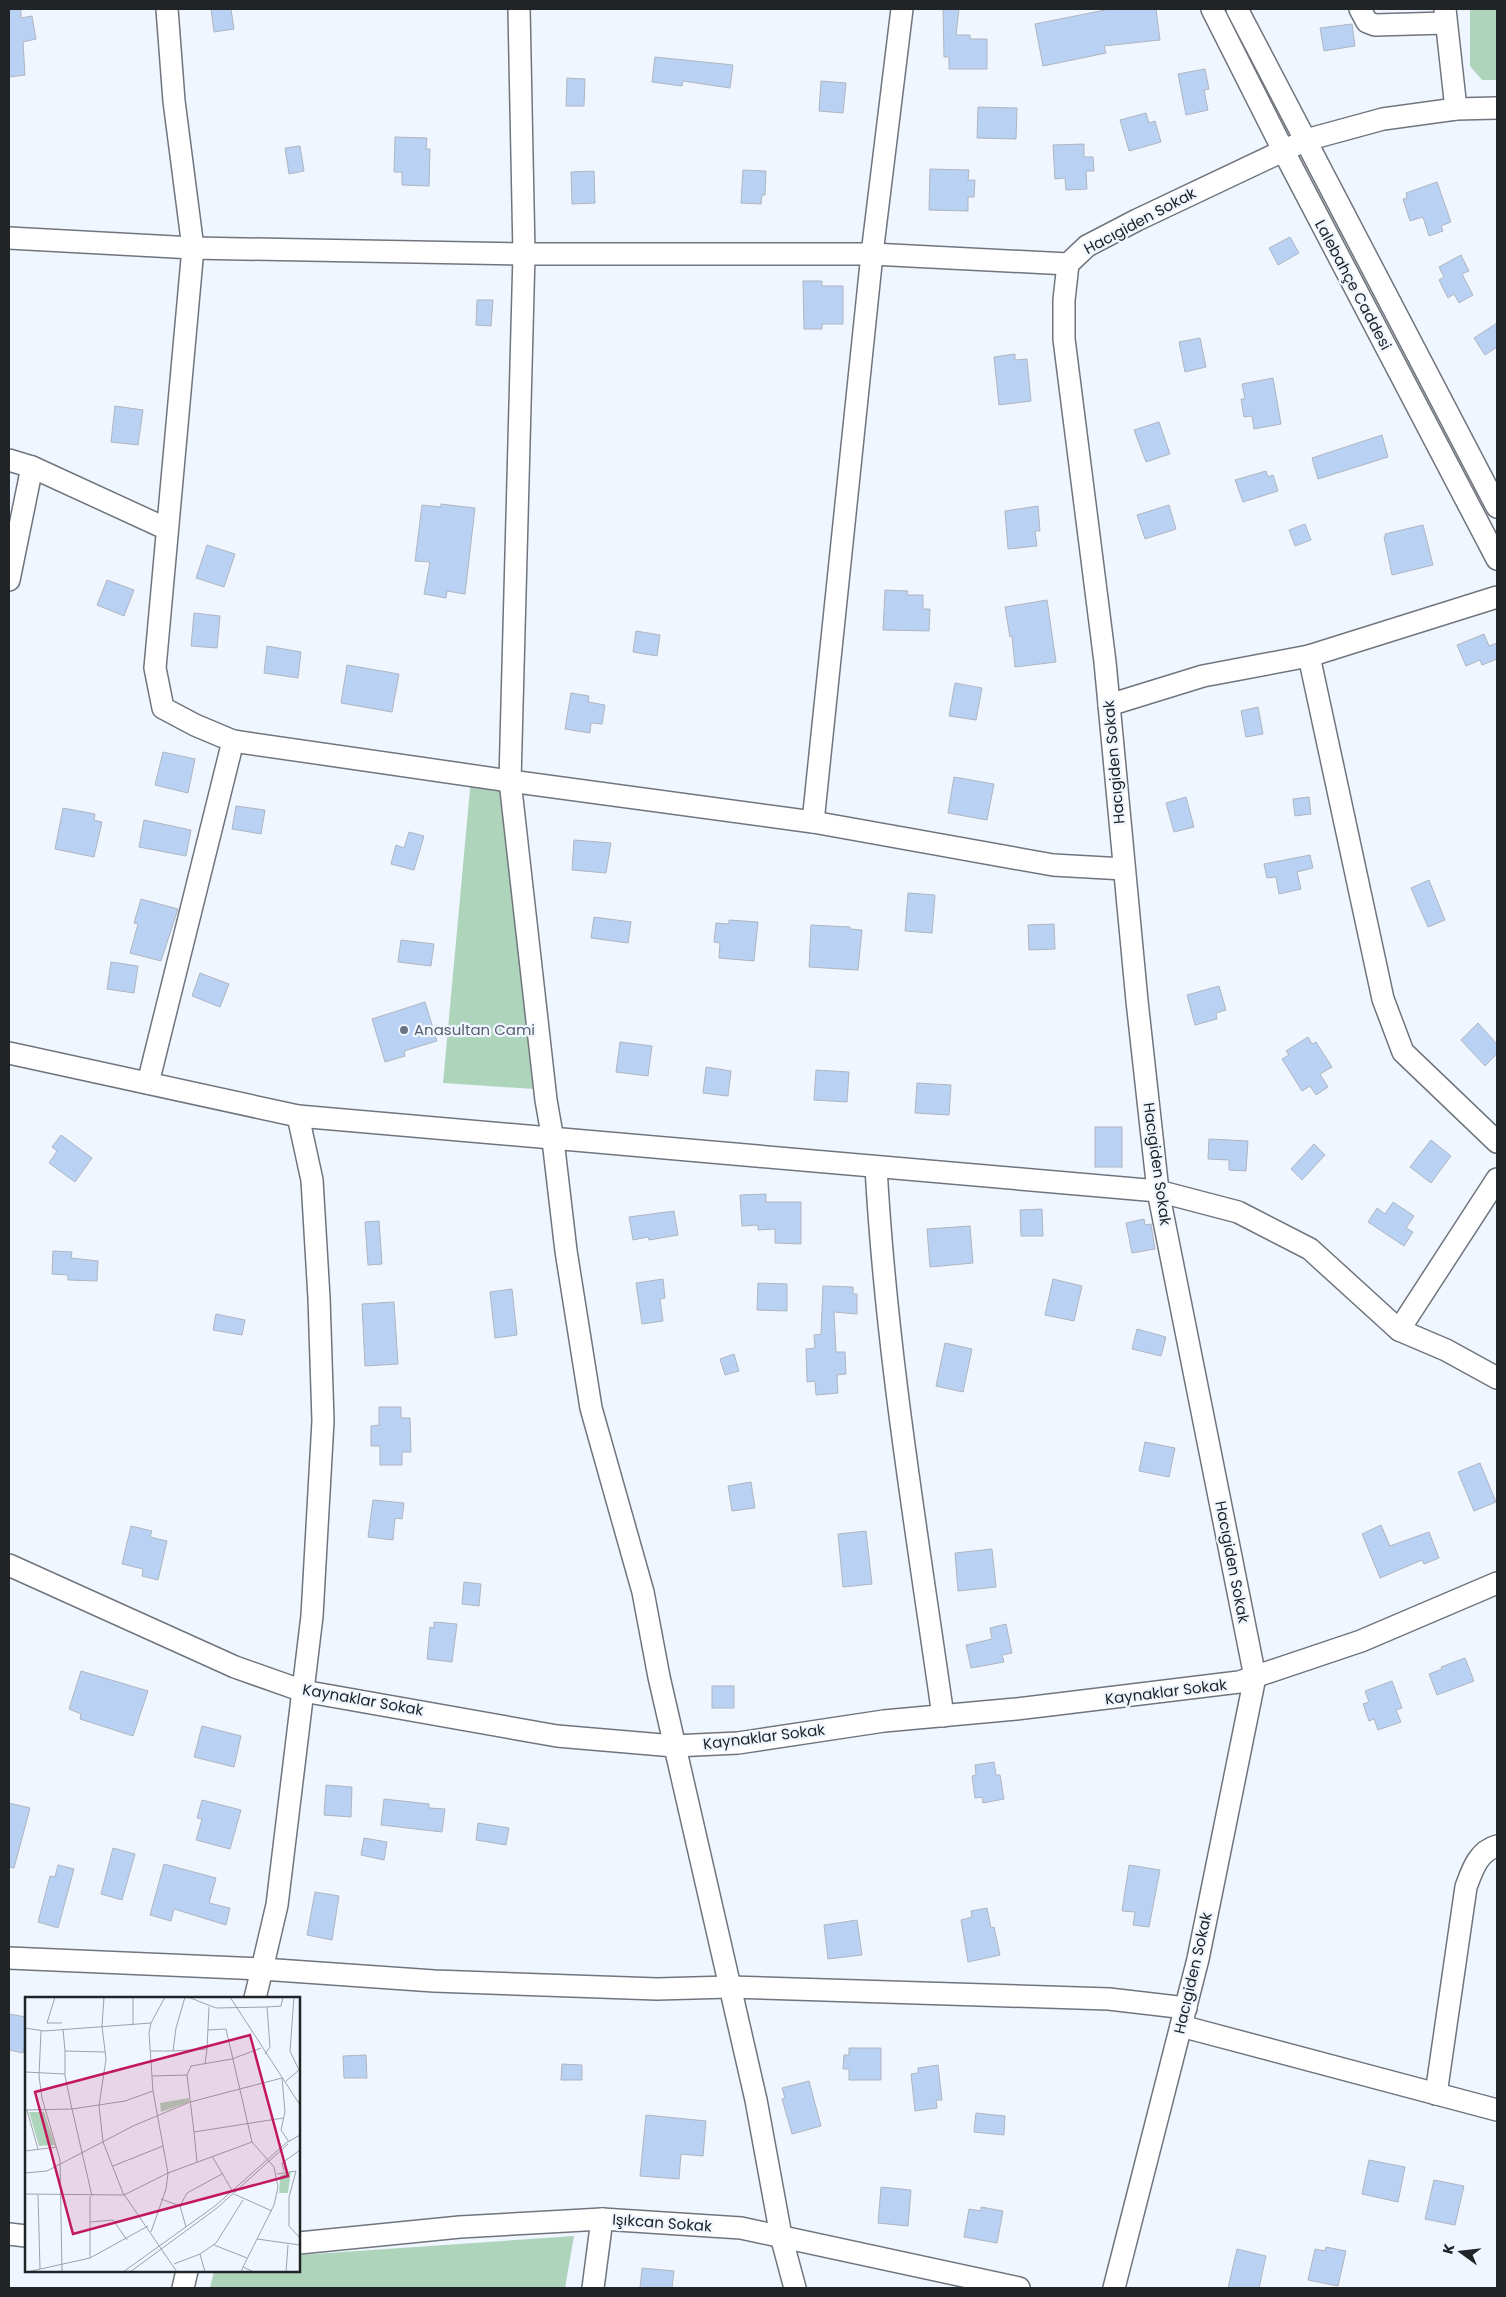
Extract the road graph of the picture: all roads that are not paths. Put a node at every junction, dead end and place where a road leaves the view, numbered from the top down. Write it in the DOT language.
graph roads {
  1 [pos="167,9"];
  2 [pos="519,9"];
  3 [pos="902,9"];
  4 [pos="1212,9"];
  5 [pos="1237,9"];
  6 [pos="1360,9"];
  7 [pos="1445,16"];
  8 [pos="1497,108"];
  9 [pos="1456,109"];
  10 [pos="1306,140"];
  11 [pos="1283,150"];
  12 [pos="9,238"];
  13 [pos="193,248"];
  14 [pos="524,254"];
  15 [pos="872,254"];
  16 [pos="1068,264"];
  17 [pos="9,460"];
  18 [pos="32,468"];
  19 [pos="1497,507"];
  20 [pos="167,529"];
  21 [pos="1497,559"];
  22 [pos="9,580"];
  23 [pos="1497,597"];
  24 [pos="1309,656"];
  25 [pos="1108,705"];
  26 [pos="233,741"];
  27 [pos="510,781"];
  28 [pos="813,822"];
  29 [pos="1124,869"];
  30 [pos="9,1053"];
  31 [pos="148,1083"];
  32 [pos="298,1116"];
  33 [pos="553,1140"];
  34 [pos="1497,1142"];
  35 [pos="876,1167"];
  36 [pos="1497,1179"];
  37 [pos="1158,1191"];
  38 [pos="1399,1330"];
  39 [pos="1497,1378"];
  40 [pos="9,1565"];
  41 [pos="1497,1583"];
  42 [pos="1255,1677"];
  43 [pos="303,1691"];
  44 [pos="943,1716"];
  45 [pos="674,1746"];
  46 [pos="1497,1846"];
  47 [pos="9,1958"];
  48 [pos="262,1969"];
  49 [pos="729,1987"];
  50 [pos="255,1997"];
  51 [pos="1184,2017"];
  52 [pos="1436,2094"];
  53 [pos="1497,2110"];
  54 [pos="602,2219"];
  55 [pos="9,2234"];
  56 [pos="25,2236"];
  57 [pos="780,2236"];
  58 [pos="300,2243"];
  59 [pos="187,2272"];
  60 [pos="183,2288"];
  61 [pos="593,2288"];
  62 [pos="795,2288"];
  63 [pos="1019,2288"];
  64 [pos="1114,2288"];
  1 -- 13 [label="street"];
  2 -- 14 [label="street"];
  3 -- 15 [label="street"];
  4 -- 11 [label="street, Lalebahçe Caddesi"];
  5 -- 10 [label="street, Lalebahçe Caddesi"];
  6 -- 7 [label="street"];
  7 -- 9 [label="street"];
  8 -- 9 [label="street, Hacıgiden Sokak"];
  9 -- 10 [label="street, Hacıgiden Sokak"];
  10 -- 11 [label="street, Hacıgiden Sokak"];
  10 -- 19 [label="street, Lalebahçe Caddesi"];
  11 -- 16 [label="street, Hacıgiden Sokak"];
  11 -- 21 [label="street, Lalebahçe Caddesi"];
  12 -- 13 [label="street"];
  13 -- 14 [label="street"];
  13 -- 20 [label="street"];
  14 -- 15 [label="street"];
  14 -- 27 [label="street"];
  15 -- 16 [label="street"];
  15 -- 28 [label="street"];
  16 -- 25 [label="street, Hacıgiden Sokak"];
  17 -- 18 [label="street"];
  18 -- 20 [label="street"];
  18 -- 22 [label="street"];
  20 -- 26 [label="street"];
  23 -- 24 [label="street"];
  24 -- 25 [label="street"];
  24 -- 34 [label="street"];
  25 -- 29 [label="street, Hacıgiden Sokak"];
  26 -- 27 [label="street"];
  26 -- 31 [label="street"];
  27 -- 28 [label="street"];
  27 -- 33 [label="street"];
  28 -- 29 [label="street"];
  29 -- 37 [label="street, Hacıgiden Sokak"];
  30 -- 31 [label="street"];
  31 -- 32 [label="street"];
  32 -- 33 [label="street"];
  32 -- 43 [label="street"];
  33 -- 35 [label="street"];
  33 -- 45 [label="street"];
  35 -- 37 [label="street"];
  35 -- 44 [label="street"];
  36 -- 38 [label="street"];
  37 -- 38 [label="street"];
  37 -- 42 [label="street, Hacıgiden Sokak"];
  38 -- 39 [label="street"];
  40 -- 43 [label="street, Kaynaklar Sokak"];
  41 -- 42 [label="street, Kaynaklar Sokak"];
  42 -- 44 [label="street, Kaynaklar Sokak"];
  42 -- 51 [label="street, Hacıgiden Sokak"];
  43 -- 45 [label="street, Kaynaklar Sokak"];
  43 -- 48 [label="street"];
  44 -- 45 [label="street, Kaynaklar Sokak"];
  45 -- 49 [label="street"];
  46 -- 52 [label="street"];
  47 -- 48 [label="street"];
  48 -- 49 [label="street"];
  48 -- 50 [label="street"];
  49 -- 51 [label="street"];
  49 -- 57 [label="street"];
  51 -- 52 [label="street"];
  51 -- 64 [label="street, Hacıgiden Sokak"];
  52 -- 53 [label="street"];
  54 -- 57 [label="street, Işıkcan Sokak"];
  54 -- 58 [label="street, Işıkcan Sokak"];
  54 -- 61 [label="street"];
  55 -- 56 [label="street"];
  57 -- 62 [label="street"];
  57 -- 63 [label="street, Işıkcan Sokak"];
  59 -- 60 [label="street"];
}
